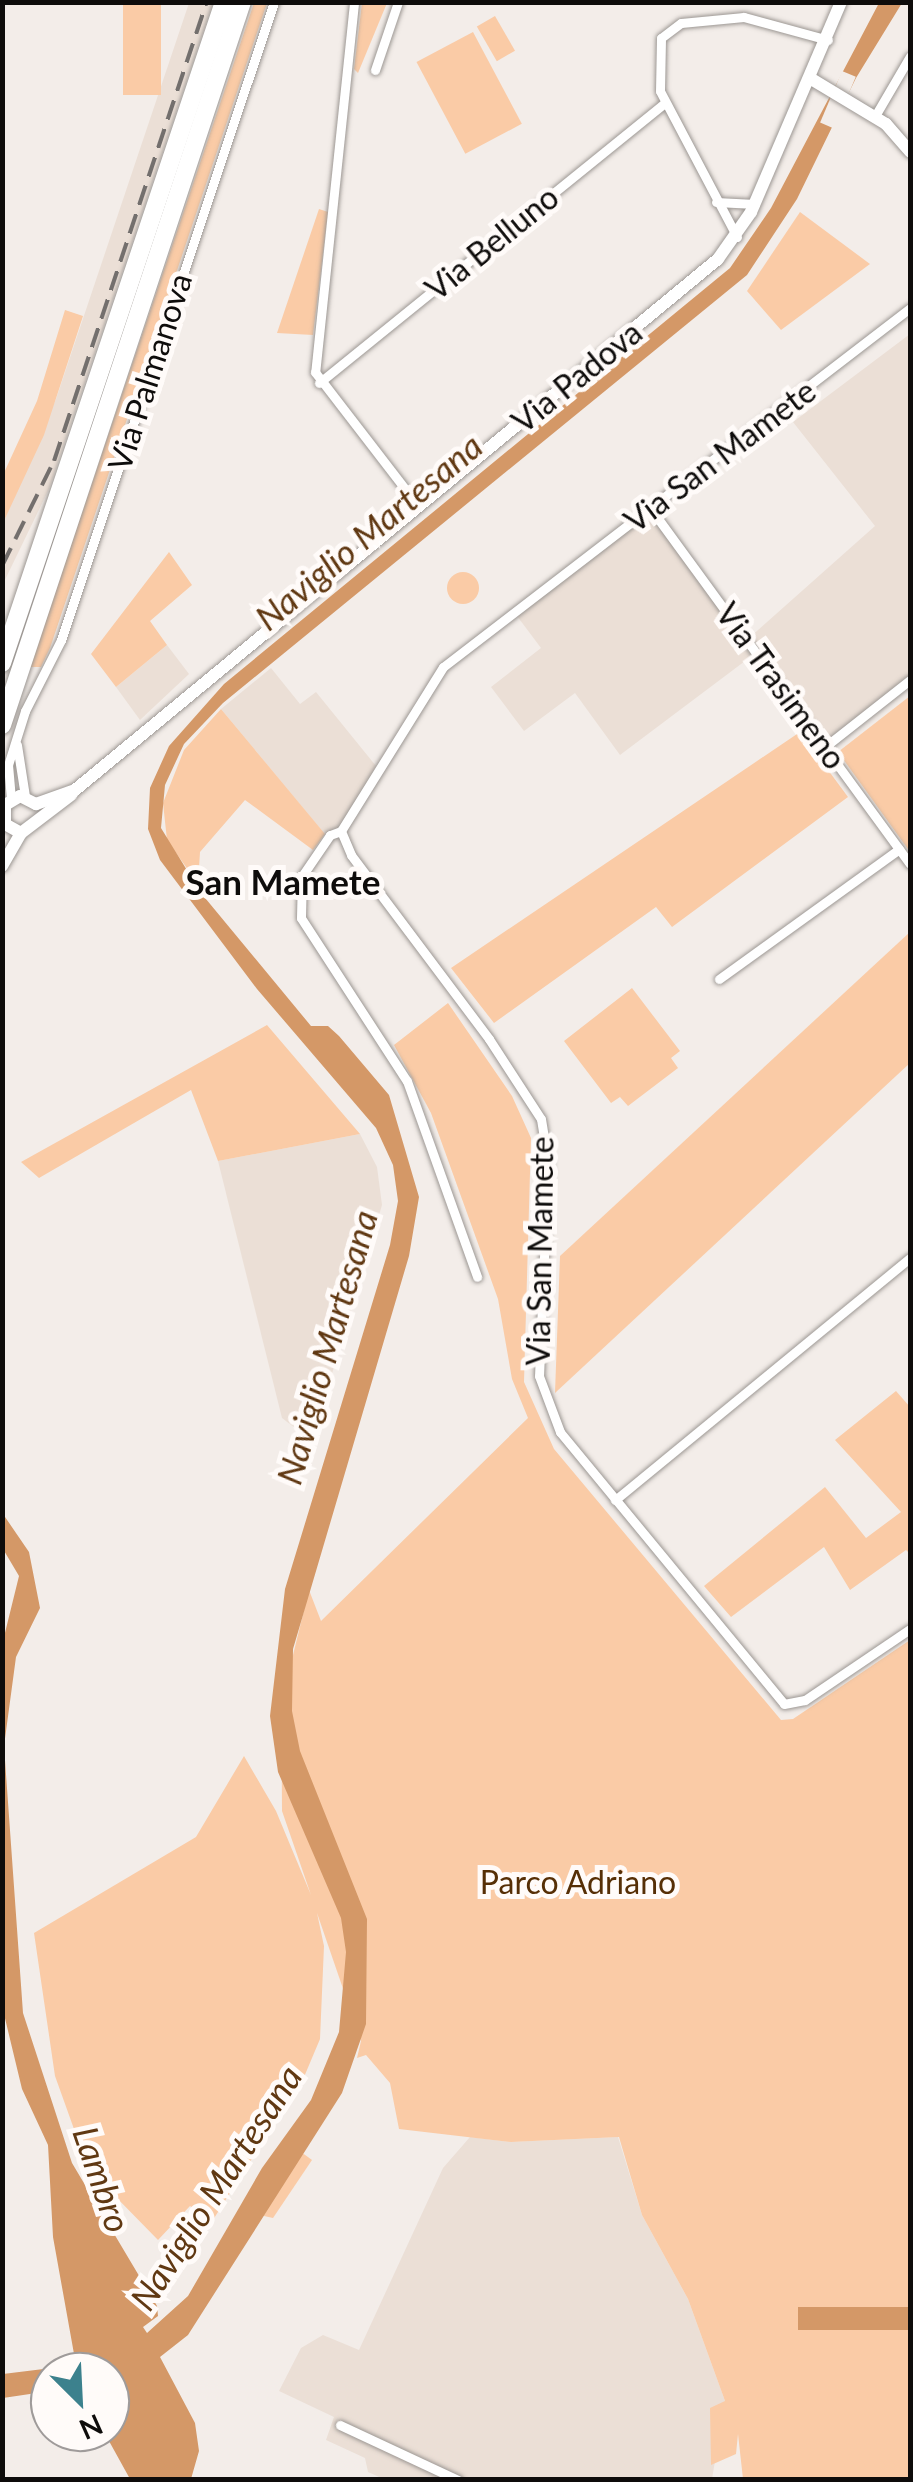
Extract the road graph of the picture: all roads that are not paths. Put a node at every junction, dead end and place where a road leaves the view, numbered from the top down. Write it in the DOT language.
graph roads {
  1 [pos="224,2"];
  2 [pos="242,2"];
  3 [pos="274,2"];
  4 [pos="398,2"];
  5 [pos="841,2"];
  6 [pos="354,4"];
  7 [pos="828,40"];
  8 [pos="910,56"];
  9 [pos="375,70"];
  10 [pos="813,80"];
  11 [pos="666,102"];
  12 [pos="869,113"];
  13 [pos="910,152"];
  14 [pos="716,202"];
  15 [pos="755,204"];
  16 [pos="737,237"];
  17 [pos="910,308"];
  18 [pos="320,383"];
  19 [pos="419,507"];
  20 [pos="651,510"];
  21 [pos="2,663"];
  22 [pos="910,680"];
  23 [pos="10,732"];
  24 [pos="826,746"];
  25 [pos="76,790"];
  26 [pos="24,800"];
  27 [pos="36,824"];
  28 [pos="4,828"];
  29 [pos="341,830"];
  30 [pos="20,832"];
  31 [pos="899,848"];
  32 [pos="910,864"];
  33 [pos="2,866"];
  34 [pos="719,979"];
  35 [pos="910,1258"];
  36 [pos="477,1277"];
  37 [pos="615,1500"];
  38 [pos="910,1629"];
  39 [pos="340,2425"];
  40 [pos="458,2480"];
  1 -- 21 [label="highway, Via Palmanova"];
  2 -- 23 [label="highway, Via Palmanova"];
  3 -- 23 [label="street, Via Palmanova"];
  4 -- 9 [label="street"];
  5 -- 7 [label="street, Via Padova"];
  6 -- 18 [label="street"];
  7 -- 10 [label="street, Via Padova"];
  7 -- 11 [label="street"];
  8 -- 12 [label="street"];
  10 -- 12 [label="street"];
  10 -- 15 [label="street, Via Padova"];
  11 -- 14 [label="street"];
  11 -- 18 [label="street, Via Belluno"];
  12 -- 13 [label="street"];
  14 -- 15 [label="street"];
  14 -- 16 [label="street"];
  15 -- 16 [label="street, Via Padova"];
  16 -- 19 [label="street, Via Padova"];
  17 -- 20 [label="street, Via San Mamete"];
  18 -- 19 [label="street"];
  19 -- 25 [label="street, Via Padova"];
  20 -- 24 [label="street, Via Trasimeno"];
  20 -- 29 [label="street, Via San Mamete"];
  22 -- 24 [label="street"];
  23 -- 26 [label="street, Via Palmanova"];
  24 -- 31 [label="street, Via Trasimeno"];
  25 -- 26 [label="street, Via Padova"];
  25 -- 27 [label="street, Via Padova"];
  26 -- 27 [label="street"];
  26 -- 28 [label="street, Via Palmanova"];
  27 -- 30 [label="street, Via Padova"];
  28 -- 30 [label="street, Via Palmanova"];
  29 -- 36 [label="street, Via San Mamete"];
  29 -- 37 [label="street, Via San Mamete"];
  30 -- 33 [label="street"];
  31 -- 32 [label="street, Via Trasimeno"];
  31 -- 34 [label="street"];
  35 -- 37 [label="street"];
  37 -- 38 [label="street, Via San Mamete"];
  39 -- 40 [label="street"];
}
